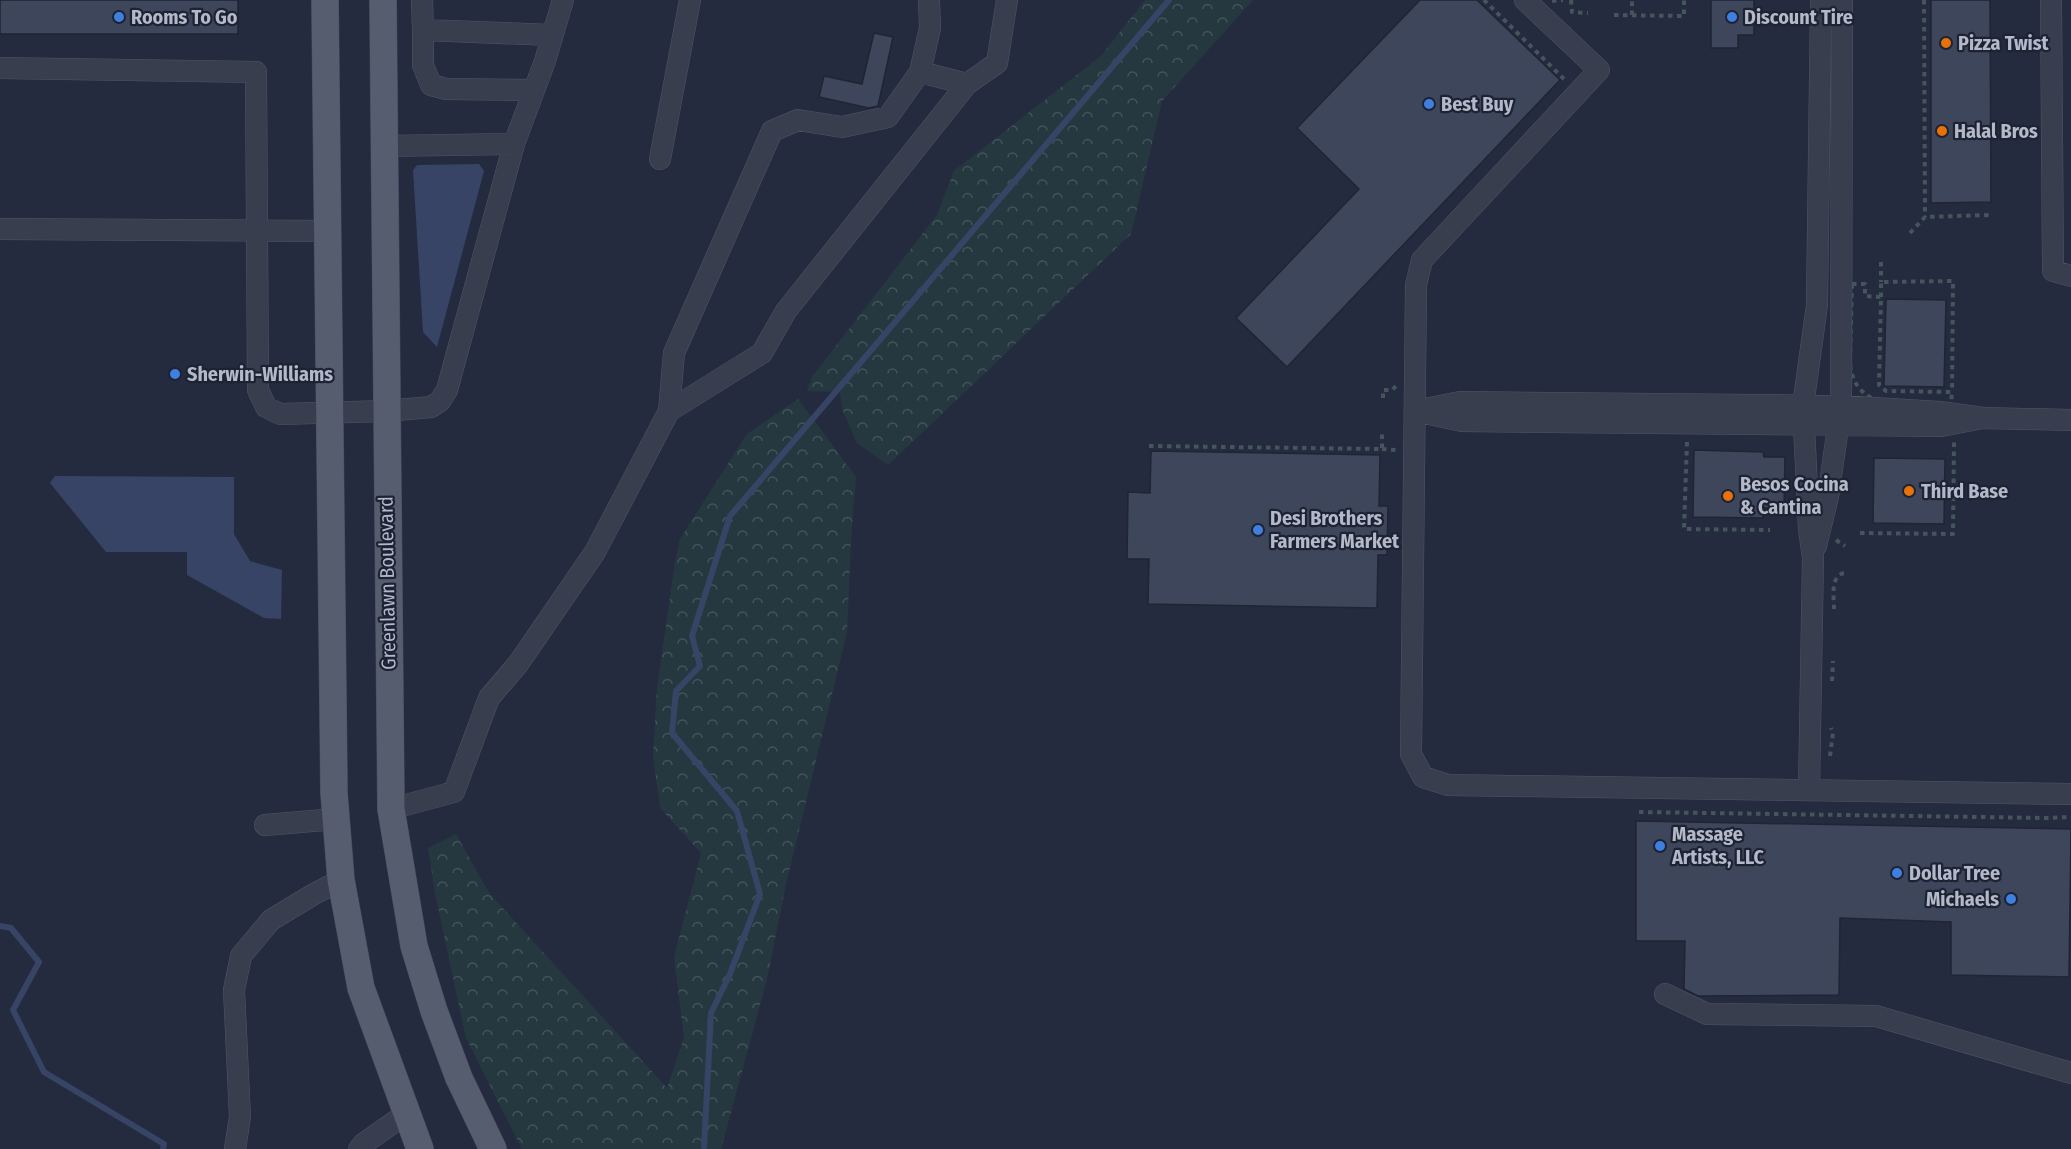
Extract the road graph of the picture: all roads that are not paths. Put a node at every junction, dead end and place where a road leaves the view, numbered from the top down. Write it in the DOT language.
graph roads {
  1 [pos="325,0"];
  2 [pos="383,0"];
  3 [pos="422,0"];
  4 [pos="562,0"];
  5 [pos="690,0"];
  6 [pos="928,0"];
  7 [pos="1006,0"];
  8 [pos="1525,0"];
  9 [pos="1821,0"];
  10 [pos="1842,0"];
  11 [pos="2051,0"];
  12 [pos="423,30"];
  13 [pos="552,35"];
  14 [pos="2061,66"];
  15 [pos="0,68"];
  16 [pos="920,72"];
  17 [pos="967,84"];
  18 [pos="534,90"];
  19 [pos="513,144"];
  20 [pos="385,146"];
  21 [pos="660,159"];
  22 [pos="0,229"];
  23 [pos="258,230"];
  24 [pos="326,231"];
  25 [pos="2071,276"];
  26 [pos="386,411"];
  27 [pos="669,411"];
  28 [pos="1415,411"];
  29 [pos="328,412"];
  30 [pos="1804,416"];
  31 [pos="1840,416"];
  32 [pos="2071,420"];
  33 [pos="1813,558"];
  34 [pos="1809,790"];
  35 [pos="2071,794"];
  36 [pos="391,809"];
  37 [pos="336,819"];
  38 [pos="265,825"];
  39 [pos="341,880"];
  40 [pos="1665,994"];
  41 [pos="2071,1073"];
  42 [pos="407,1113"];
  43 [pos="235,1149"];
  44 [pos="359,1149"];
  45 [pos="420,1149"];
  46 [pos="493,1149"];
  1 -- 24 [label="main road"];
  2 -- 20 [label="main road, Greenlawn Boulevard"];
  3 -- 12 [label="lane"];
  4 -- 13 [label="lane"];
  5 -- 21 [label="lane"];
  6 -- 16 [label="lane"];
  7 -- 17 [label="lane"];
  8 -- 28 [label="lane"];
  9 -- 30 [label="lane"];
  10 -- 31 [label="lane"];
  11 -- 14 [label="lane"];
  12 -- 13 [label="lane"];
  12 -- 18 [label="lane"];
  13 -- 18 [label="lane"];
  14 -- 25 [label="lane"];
  15 -- 23 [label="lane"];
  16 -- 17 [label="lane"];
  16 -- 27 [label="lane"];
  17 -- 27 [label="lane"];
  18 -- 19 [label="lane"];
  19 -- 20 [label="lane"];
  19 -- 26 [label="lane"];
  20 -- 26 [label="main road, Greenlawn Boulevard"];
  22 -- 23 [label="lane"];
  23 -- 24 [label="lane"];
  23 -- 29 [label="lane"];
  24 -- 29 [label="main road"];
  26 -- 29 [label="lane"];
  26 -- 36 [label="main road, Greenlawn Boulevard"];
  27 -- 36 [label="lane"];
  28 -- 30 [label="lane"];
  28 -- 34 [label="lane"];
  29 -- 37 [label="main road"];
  30 -- 31 [label="lane"];
  30 -- 33 [label="lane"];
  31 -- 32 [label="lane"];
  31 -- 33 [label="lane"];
  33 -- 34 [label="lane"];
  34 -- 35 [label="lane"];
  36 -- 46 [label="main road, Greenlawn Boulevard"];
  37 -- 38 [label="lane"];
  37 -- 39 [label="main road"];
  39 -- 42 [label="main road"];
  39 -- 43 [label="lane"];
  40 -- 41 [label="lane"];
  42 -- 44 [label="lane"];
  42 -- 45 [label="main road"];
}
